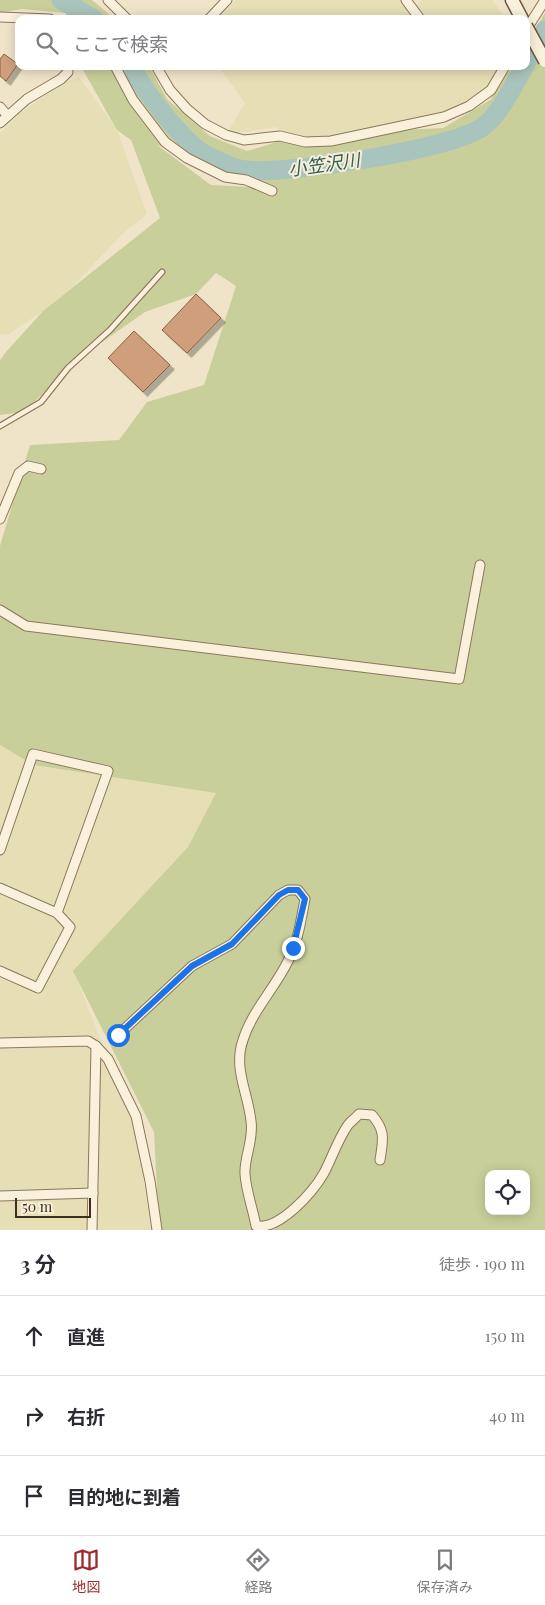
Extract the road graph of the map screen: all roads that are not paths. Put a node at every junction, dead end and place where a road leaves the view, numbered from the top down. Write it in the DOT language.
graph roads {
  1 [pos="108,0"];
  2 [pos="226,0"];
  3 [pos="406,0"];
  4 [pos="512,0"];
  5 [pos="545,0"];
  6 [pos="123,15"];
  7 [pos="213,15"];
  8 [pos="417,15"];
  9 [pos="520,15"];
  10 [pos="0,17"];
  11 [pos="15,18"];
  12 [pos="530,24"];
  13 [pos="530,34"];
  14 [pos="545,62"];
  15 [pos="68,70"];
  16 [pos="117,70"];
  17 [pos="158,70"];
  18 [pos="503,70"];
  19 [pos="0,107"];
  20 [pos="7,116"];
  21 [pos="0,123"];
  22 [pos="272,191"];
  23 [pos="162,272"];
  24 [pos="0,426"];
  25 [pos="41,469"];
  26 [pos="0,519"];
  27 [pos="480,564"];
  28 [pos="0,610"];
  29 [pos="0,850"];
  30 [pos="0,888"];
  31 [pos="57,913"];
  32 [pos="0,971"];
  33 [pos="118,1035"];
  34 [pos="0,1043"];
  35 [pos="96,1046"];
  36 [pos="380,1160"];
  37 [pos="93,1192"];
  38 [pos="0,1196"];
  39 [pos="92,1230"];
  40 [pos="157,1230"];
  1 -- 6 [label="street"];
  2 -- 7 [label="street"];
  3 -- 8 [label="street"];
  4 -- 9 [label="main road"];
  5 -- 12 [label="street"];
  10 -- 11 [label="street"];
  13 -- 14 [label="main road, bridge"];
  15 -- 20 [label="street"];
  16 -- 22 [label="street"];
  17 -- 18 [label="street"];
  19 -- 20 [label="street"];
  20 -- 21 [label="street"];
  23 -- 24 [label="lane"];
  25 -- 26 [label="street"];
  27 -- 28 [label="street"];
  29 -- 31 [label="street"];
  30 -- 31 [label="street"];
  31 -- 32 [label="street"];
  33 -- 36 [label="street"];
  34 -- 35 [label="street"];
  35 -- 37 [label="street"];
  35 -- 40 [label="street"];
  37 -- 38 [label="street"];
  37 -- 39 [label="street"];
}
